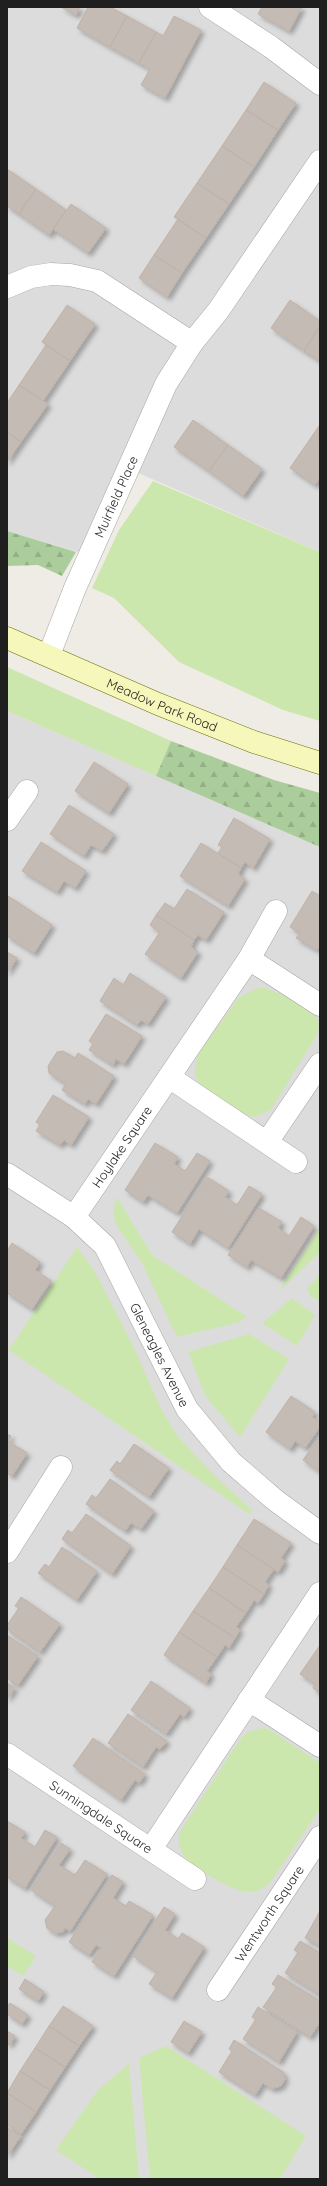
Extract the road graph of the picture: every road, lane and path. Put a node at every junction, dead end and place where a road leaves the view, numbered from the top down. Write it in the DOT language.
graph roads {
  1 [pos="210,7"];
  2 [pos="320,84"];
  3 [pos="320,161"];
  4 [pos="7,287"];
  5 [pos="192,343"];
  6 [pos="7,638"];
  7 [pos="49,655"];
  8 [pos="320,763"];
  9 [pos="27,791"];
  10 [pos="7,820"];
  11 [pos="276,911"];
  12 [pos="249,959"];
  13 [pos="320,1004"];
  14 [pos="320,1064"];
  15 [pos="169,1077"];
  16 [pos="267,1142"];
  17 [pos="296,1162"];
  18 [pos="7,1174"];
  19 [pos="74,1217"];
  20 [pos="61,1467"];
  21 [pos="320,1533"];
  22 [pos="11,1538"];
  23 [pos="320,1593"];
  24 [pos="250,1700"];
  25 [pos="320,1746"];
  26 [pos="7,1754"];
  27 [pos="320,1837"];
  28 [pos="151,1849"];
  29 [pos="195,1879"];
  30 [pos="218,1990"];
  1 -- 2 [label="street"];
  3 -- 5 [label="street, Muirfield Place"];
  4 -- 5 [label="street"];
  5 -- 7 [label="street, Muirfield Place"];
  6 -- 7 [label="street, Meadow Park Road"];
  7 -- 8 [label="street, Meadow Park Road"];
  9 -- 10 [label="street"];
  11 -- 12 [label="street, Hoylake Square"];
  12 -- 13 [label="street"];
  12 -- 15 [label="street, Hoylake Square"];
  14 -- 16 [label="street"];
  15 -- 16 [label="street"];
  15 -- 19 [label="street, Hoylake Square"];
  16 -- 17 [label="street"];
  18 -- 19 [label="street, Gleneagles Avenue"];
  19 -- 21 [label="street, Gleneagles Avenue"];
  20 -- 22 [label="street"];
  23 -- 24 [label="street"];
  24 -- 25 [label="street"];
  24 -- 28 [label="street"];
  26 -- 28 [label="street, Sunningdale Square"];
  27 -- 30 [label="street, Wentworth Square"];
  28 -- 29 [label="street, Sunningdale Square"];
}
